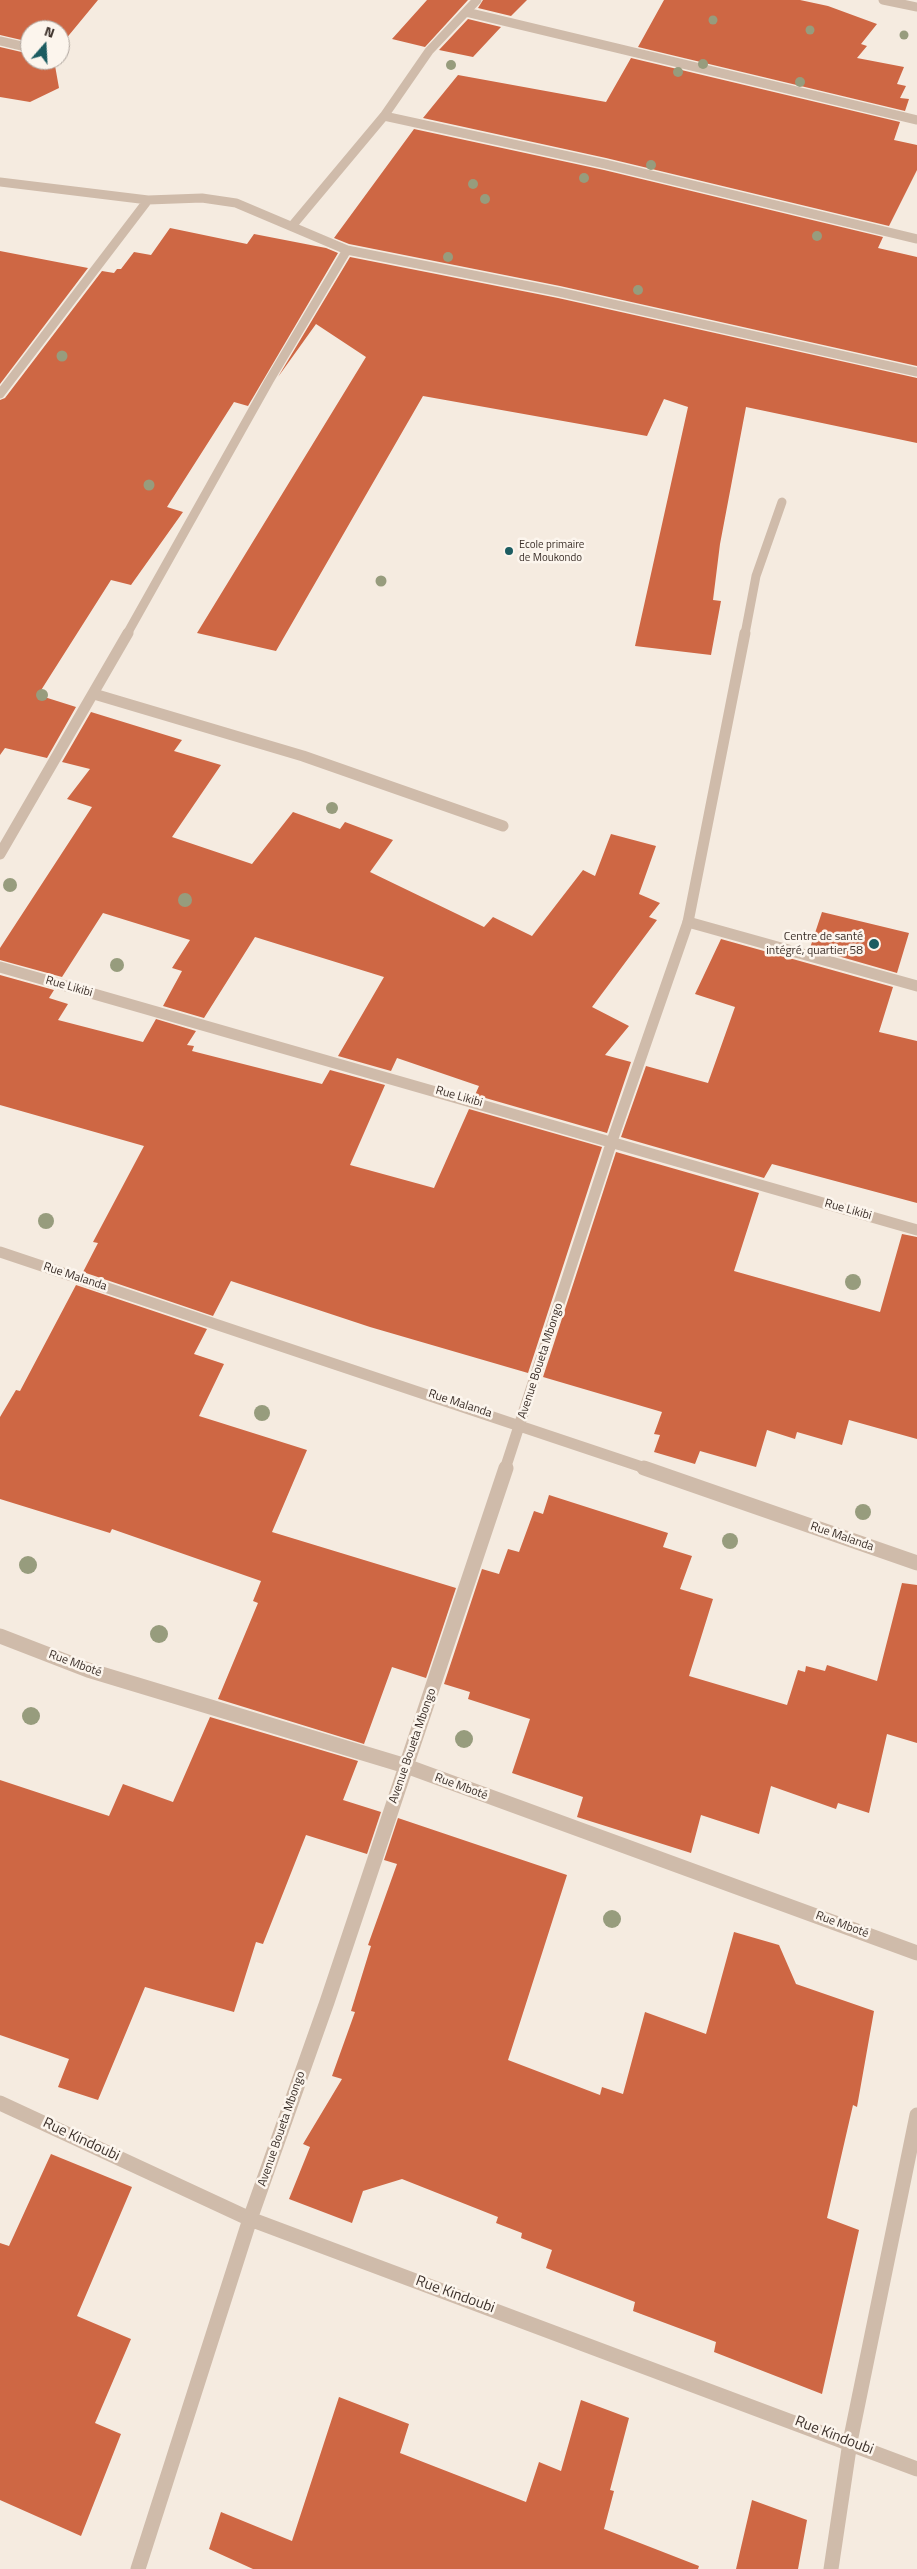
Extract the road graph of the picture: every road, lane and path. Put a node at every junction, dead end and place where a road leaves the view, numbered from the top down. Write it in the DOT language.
graph roads {
  1 [pos="477,0"];
  2 [pos="883,0"];
  3 [pos="917,7"];
  4 [pos="466,12"];
  5 [pos="0,40"];
  6 [pos="20,45"];
  7 [pos="384,116"];
  8 [pos="917,120"];
  9 [pos="0,182"];
  10 [pos="148,200"];
  11 [pos="292,226"];
  12 [pos="917,239"];
  13 [pos="347,250"];
  14 [pos="917,372"];
  15 [pos="0,394"];
  16 [pos="782,502"];
  17 [pos="94,694"];
  18 [pos="504,826"];
  19 [pos="0,854"];
  20 [pos="688,922"];
  21 [pos="0,967"];
  22 [pos="917,986"];
  23 [pos="612,1141"];
  24 [pos="917,1230"];
  25 [pos="0,1252"];
  26 [pos="520,1425"];
  27 [pos="917,1563"];
  28 [pos="0,1636"];
  29 [pos="406,1766"];
  30 [pos="917,1953"];
  31 [pos="0,2103"];
  32 [pos="917,2115"];
  33 [pos="250,2219"];
  34 [pos="850,2442"];
  35 [pos="917,2469"];
  36 [pos="138,2569"];
  37 [pos="831,2569"];
  1 -- 4 [label="street"];
  2 -- 3 [label="street"];
  4 -- 7 [label="street"];
  4 -- 8 [label="street"];
  5 -- 6 [label="street"];
  7 -- 11 [label="street"];
  7 -- 12 [label="street"];
  9 -- 10 [label="street"];
  10 -- 11 [label="street"];
  10 -- 15 [label="street"];
  11 -- 13 [label="street"];
  13 -- 14 [label="street"];
  13 -- 17 [label="street"];
  16 -- 20 [label="street, Avenue Boueta Mbongo"];
  17 -- 18 [label="street"];
  17 -- 19 [label="street"];
  20 -- 22 [label="street"];
  20 -- 23 [label="street, Avenue Boueta Mbongo"];
  21 -- 23 [label="street, Rue Likibi"];
  23 -- 24 [label="street, Rue Likibi"];
  23 -- 26 [label="street, Avenue Boueta Mbongo"];
  25 -- 26 [label="street, Rue Malanda"];
  26 -- 27 [label="street, Rue Malanda"];
  26 -- 29 [label="street, Avenue Boueta Mbongo"];
  28 -- 29 [label="street, Rue Mboté"];
  29 -- 30 [label="street, Rue Mboté"];
  29 -- 33 [label="street, Avenue Boueta Mbongo"];
  31 -- 33 [label="street, Rue Kindoubi"];
  32 -- 34 [label="street"];
  33 -- 34 [label="street, Rue Kindoubi"];
  33 -- 36 [label="street, Avenue Boueta Mbongo"];
  34 -- 35 [label="street, Rue Kindoubi"];
  34 -- 37 [label="street"];
}
